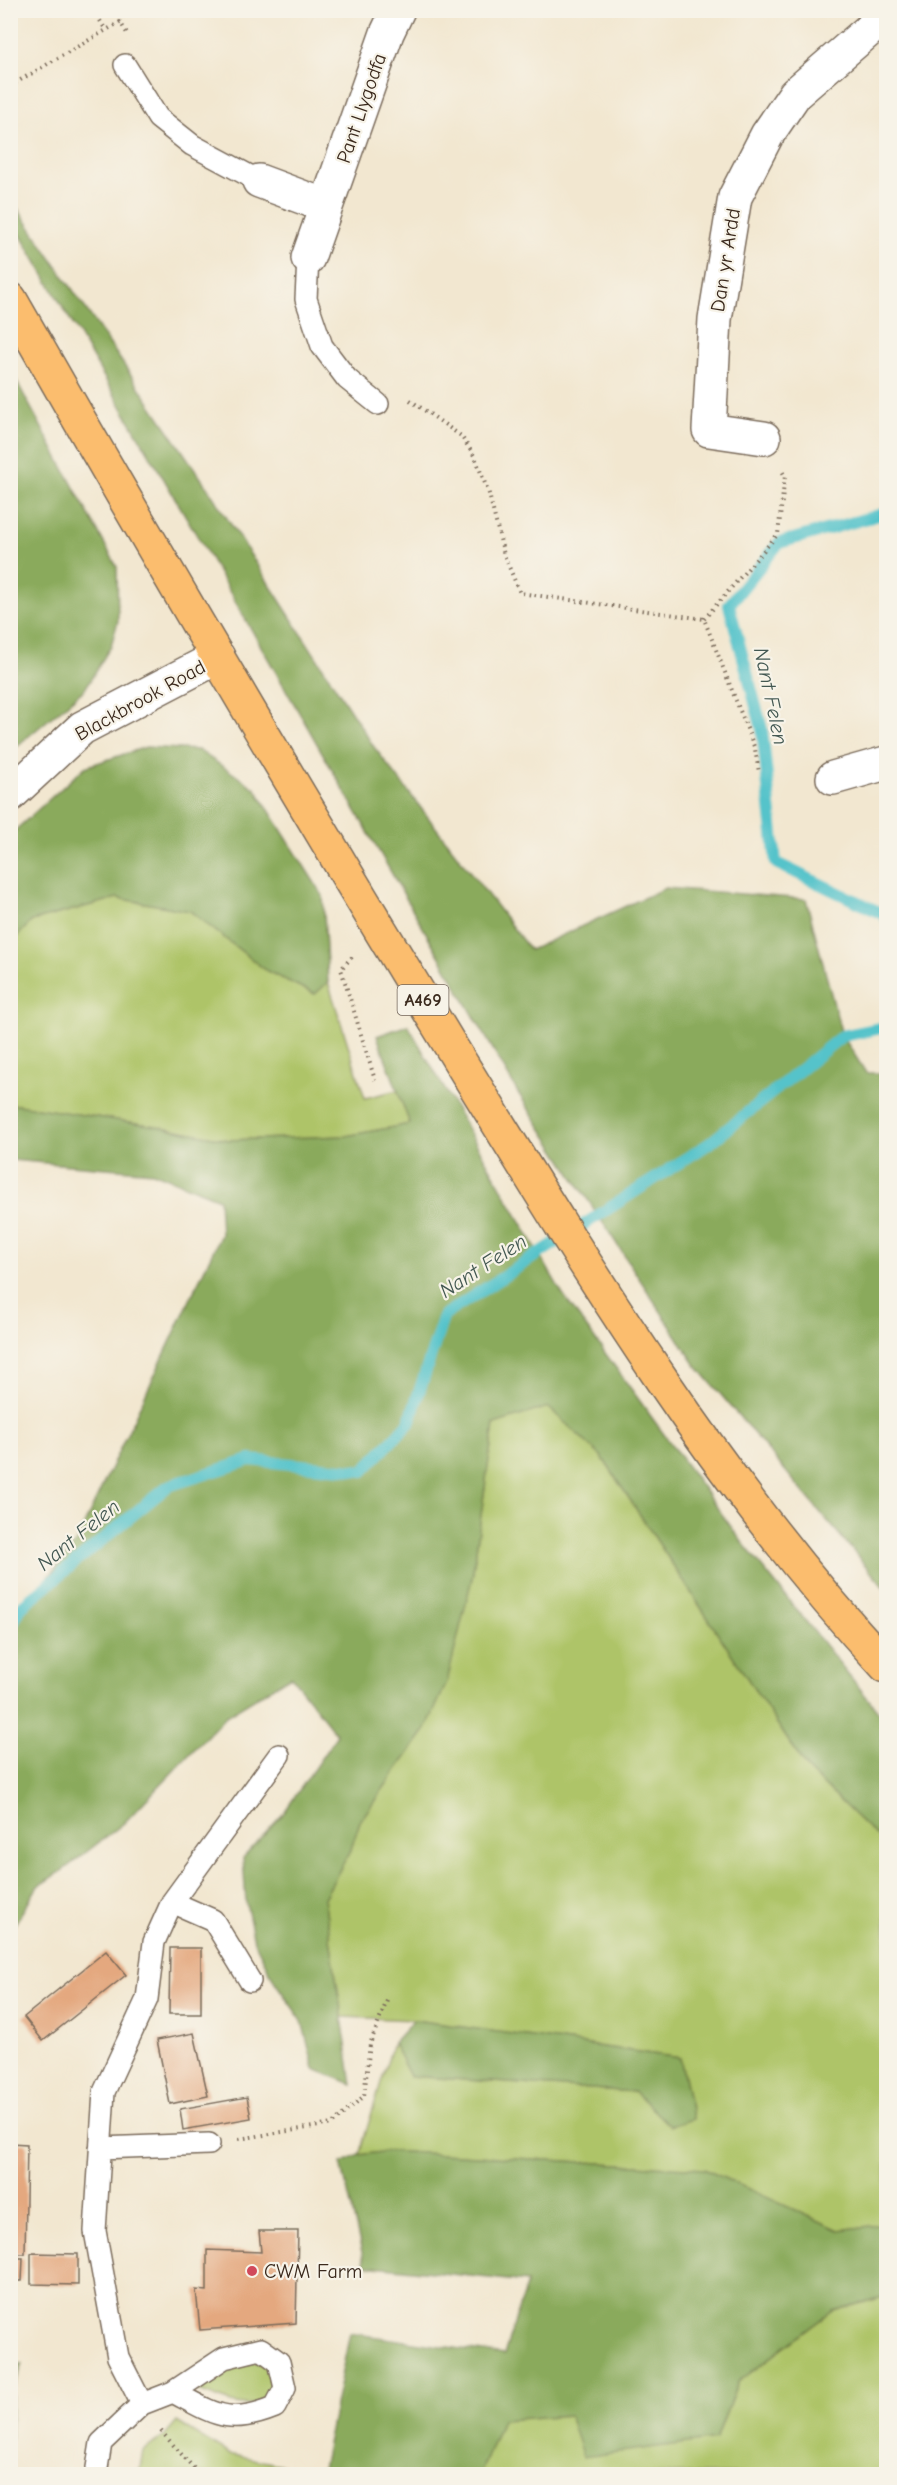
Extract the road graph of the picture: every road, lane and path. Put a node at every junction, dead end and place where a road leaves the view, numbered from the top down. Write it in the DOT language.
graph roads {
  1 [pos="94,10"];
  2 [pos="398,10"];
  3 [pos="882,17"];
  4 [pos="125,64"];
  5 [pos="10,86"];
  6 [pos="259,182"];
  7 [pos="326,206"];
  8 [pos="308,258"];
  9 [pos="10,299"];
  10 [pos="401,395"];
  11 [pos="378,404"];
  12 [pos="764,438"];
  13 [pos="704,619"];
  14 [pos="218,657"];
  15 [pos="886,764"];
  16 [pos="759,772"];
  17 [pos="833,778"];
  18 [pos="10,795"];
  19 [pos="379,928"];
  20 [pos="375,1080"];
  21 [pos="886,1666"];
  22 [pos="279,1755"];
  23 [pos="172,1902"];
  24 [pos="250,1982"];
  25 [pos="388,1998"];
  26 [pos="209,2144"];
  27 [pos="100,2148"];
  28 [pos="173,2392"];
  29 [pos="142,2404"];
  30 [pos="96,2475"];
  31 [pos="199,2475"];
  1 -- 5 [label="path"];
  2 -- 7 [label="street, Pant Llygodfa"];
  3 -- 12 [label="street, Dan yr Ardd"];
  4 -- 6 [label="lane"];
  6 -- 7 [label="street"];
  7 -- 8 [label="street, Pant Llygodfa"];
  8 -- 11 [label="lane"];
  9 -- 14 [label="main road, A469"];
  10 -- 13 [label="path"];
  12 -- 13 [label="path"];
  13 -- 16 [label="path"];
  14 -- 18 [label="street, Blackbrook Road"];
  14 -- 19 [label="main road, A469"];
  15 -- 17 [label="street"];
  19 -- 20 [label="path"];
  19 -- 21 [label="main road, A469"];
  22 -- 23 [label="lane"];
  23 -- 24 [label="lane"];
  23 -- 27 [label="lane"];
  25 -- 26 [label="path"];
  26 -- 27 [label="lane"];
  27 -- 29 [label="lane"];
  28 -- 28 [label="lane"];
  28 -- 29 [label="lane"];
  29 -- 30 [label="lane"];
  29 -- 31 [label="path"];
}
